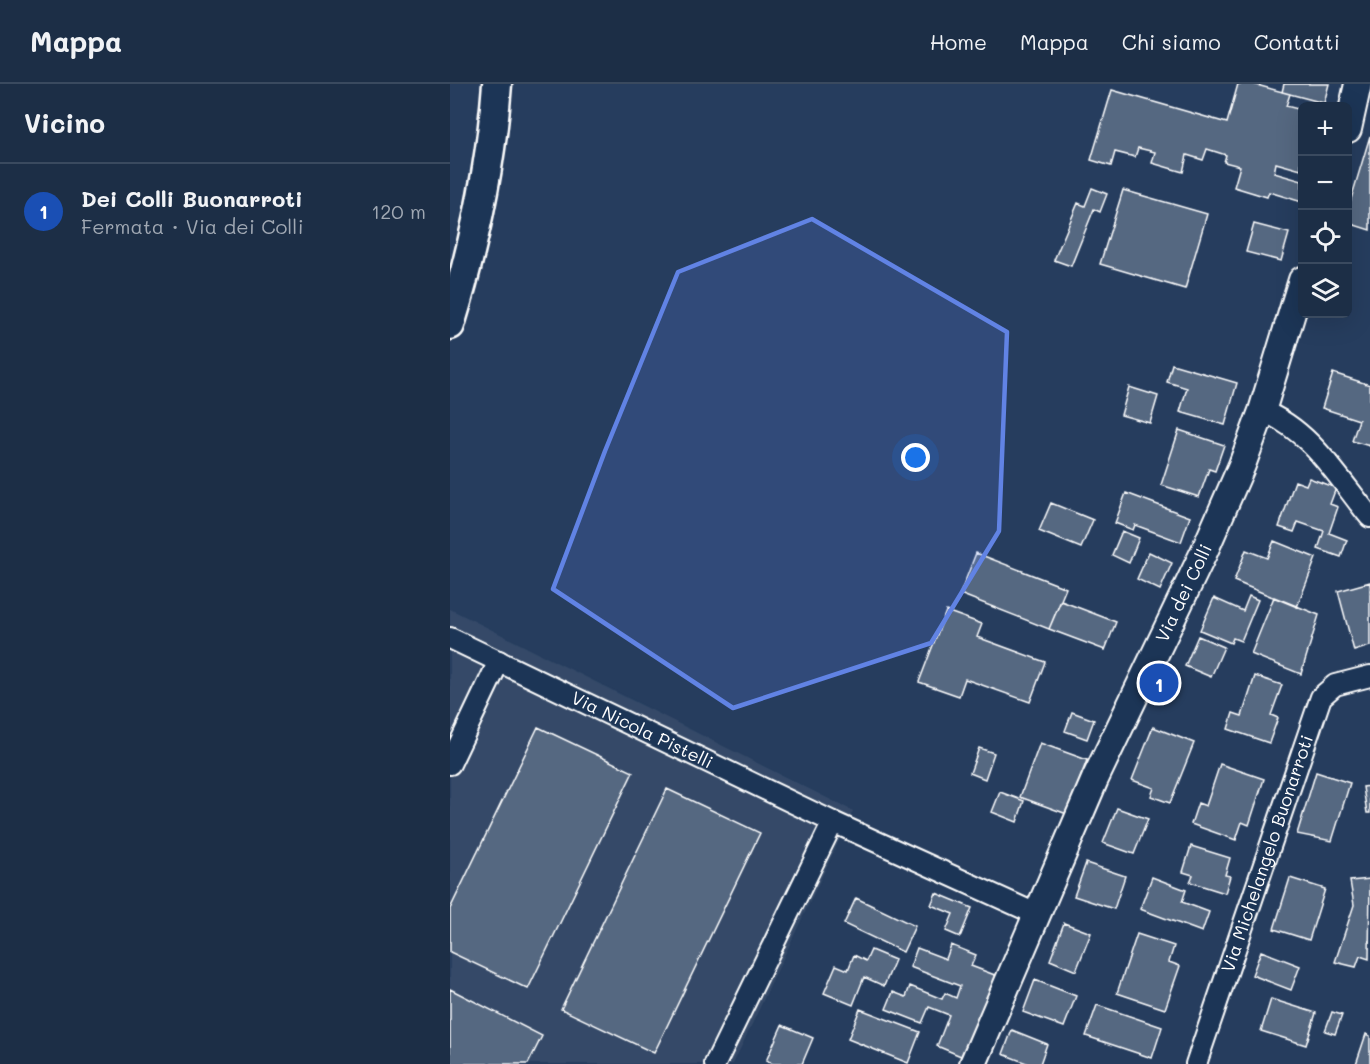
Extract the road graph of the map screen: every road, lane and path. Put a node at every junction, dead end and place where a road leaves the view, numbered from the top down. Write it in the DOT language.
graph roads {
  1 [pos="498,84"];
  2 [pos="1358,84"];
  3 [pos="1352,109"];
  4 [pos="1298,293"];
  5 [pos="450,325"];
  6 [pos="1262,411"];
  7 [pos="1370,517"];
  8 [pos="450,638"];
  9 [pos="499,662"];
  10 [pos="1370,676"];
  11 [pos="450,764"];
  12 [pos="833,822"];
  13 [pos="1036,914"];
  14 [pos="715,1064"];
  15 [pos="973,1064"];
  16 [pos="1196,1064"];
  1 -- 5 [label="main road"];
  2 -- 3 [label="street"];
  4 -- 6 [label="street, Via dei Colli"];
  6 -- 7 [label="street"];
  6 -- 13 [label="street, Via dei Colli"];
  8 -- 9 [label="street, Via Nicola Pistelli"];
  9 -- 11 [label="street"];
  9 -- 12 [label="street, Via Nicola Pistelli"];
  10 -- 16 [label="street, Via Michelangelo Buonarroti"];
  12 -- 13 [label="street, Via Nicola Pistelli"];
  12 -- 14 [label="street"];
  13 -- 15 [label="street, Via dei Colli"];
}
